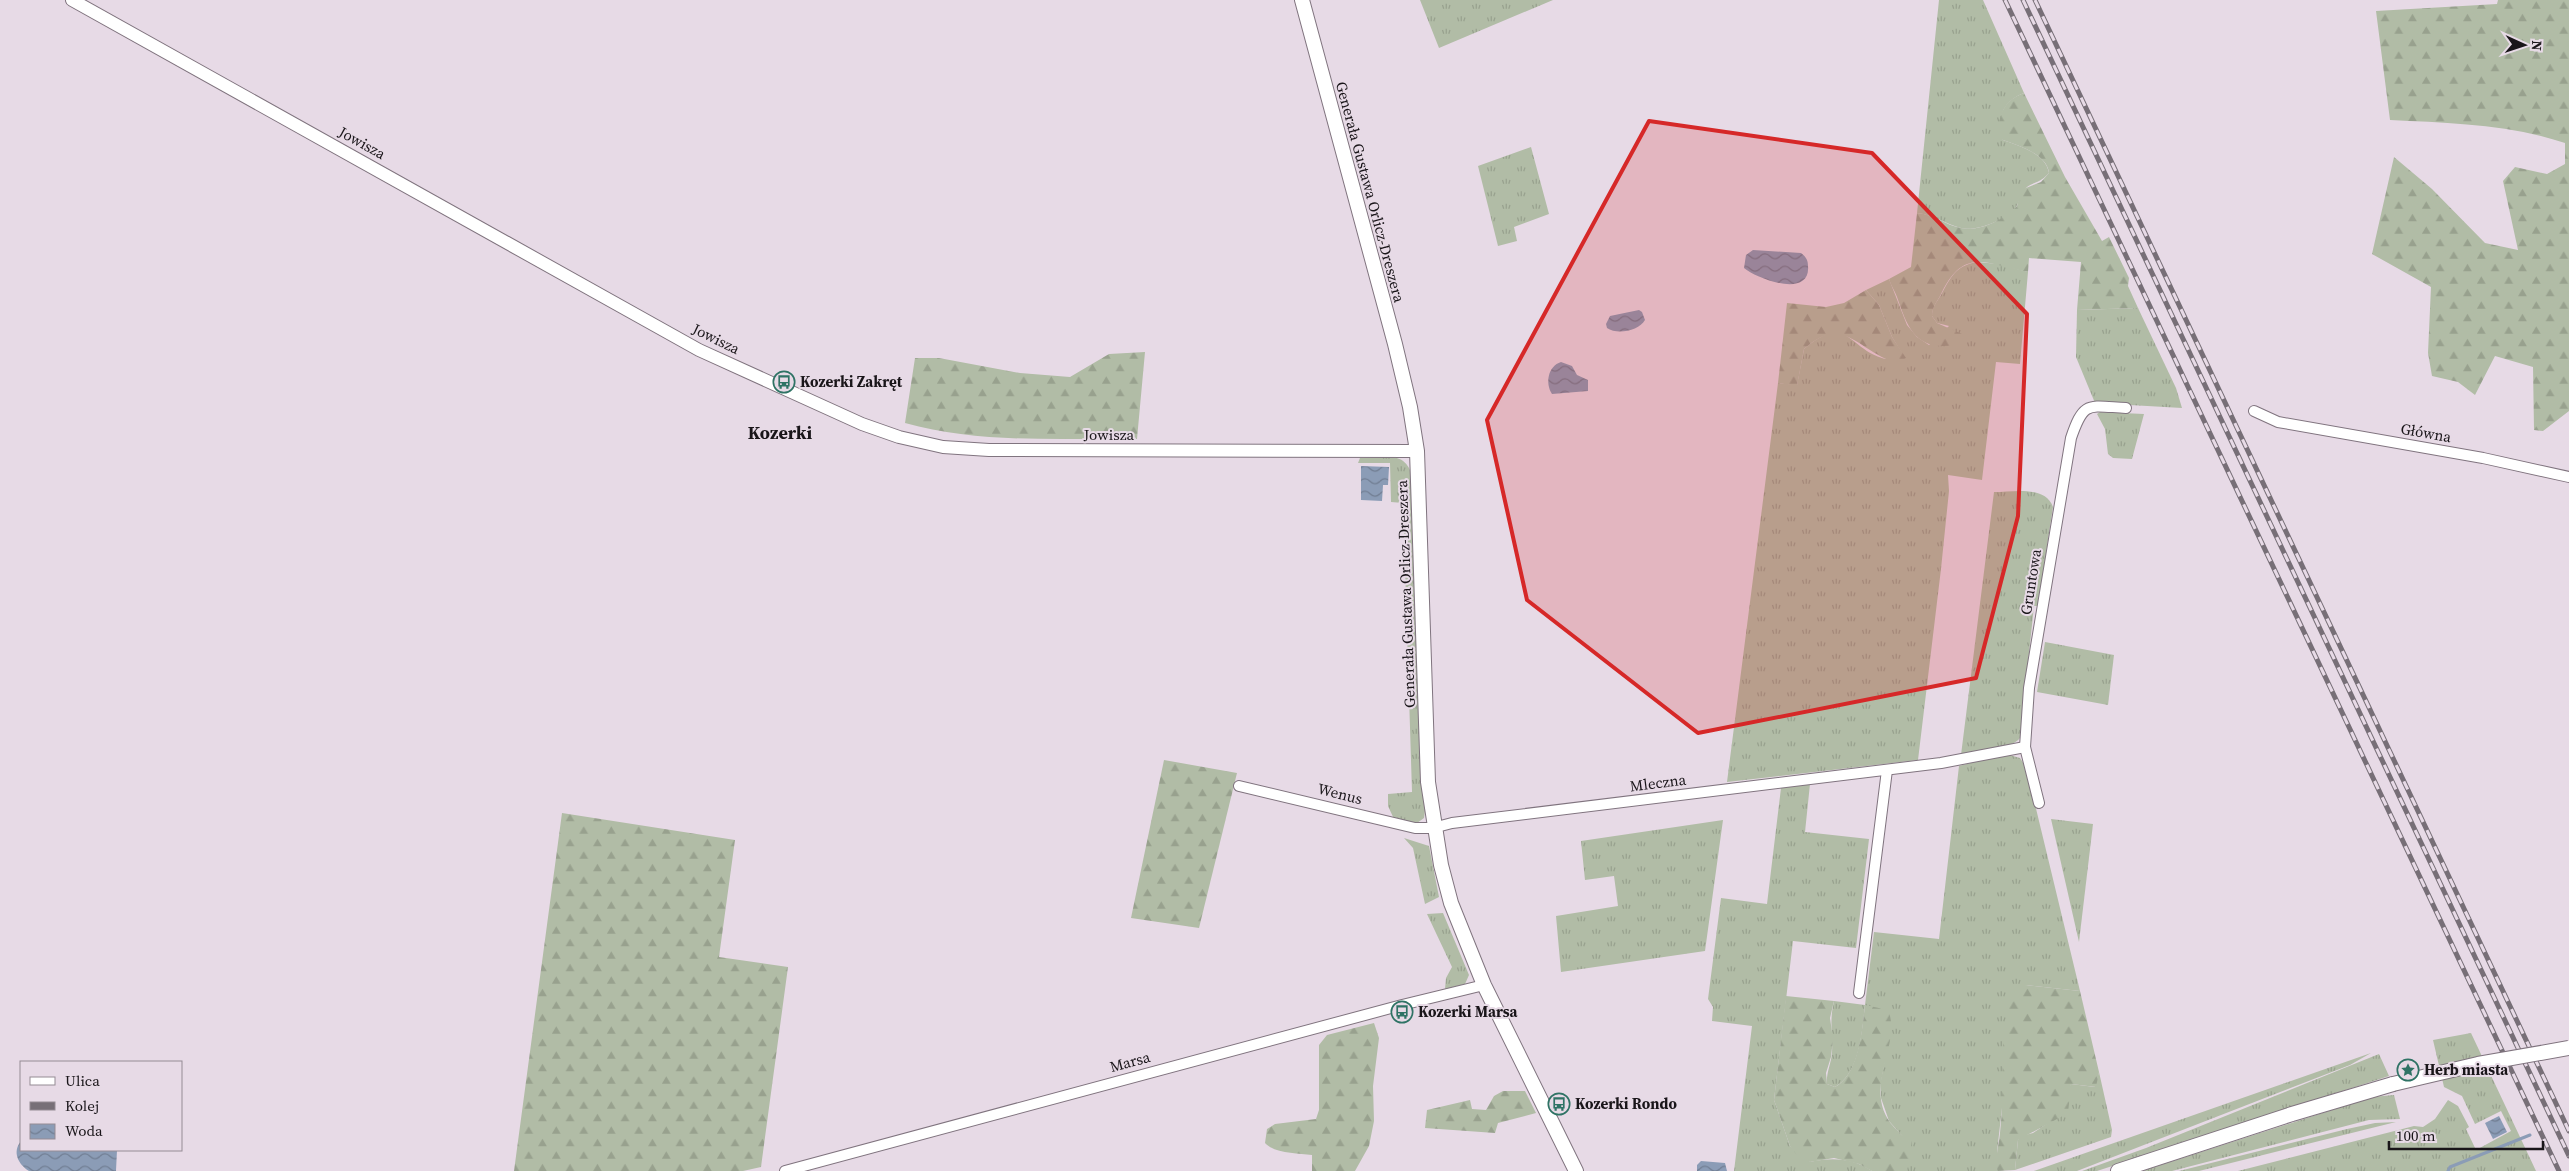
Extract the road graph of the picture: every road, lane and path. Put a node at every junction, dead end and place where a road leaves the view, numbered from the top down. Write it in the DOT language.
graph roads {
  1 [pos="72,0"];
  2 [pos="1302,0"];
  3 [pos="2126,408"];
  4 [pos="2254,411"];
  5 [pos="1417,450"];
  6 [pos="2569,477"];
  7 [pos="2025,747"];
  8 [pos="1887,770"];
  9 [pos="1239,786"];
  10 [pos="2040,803"];
  11 [pos="1434,828"];
  12 [pos="1484,985"];
  13 [pos="1859,993"];
  14 [pos="2569,1048"];
  15 [pos="785,1171"];
  16 [pos="1576,1171"];
  17 [pos="2118,1171"];
  1 -- 5 [label="street, Jowisza"];
  2 -- 5 [label="main road, Generała Gustawa Orlicz-Dreszera"];
  3 -- 7 [label="street, Gruntowa"];
  4 -- 6 [label="street, Główna"];
  5 -- 11 [label="main road, Generała Gustawa Orlicz-Dreszera"];
  7 -- 8 [label="street, Mleczna"];
  7 -- 10 [label="street, Gruntowa"];
  8 -- 11 [label="street, Mleczna"];
  8 -- 13 [label="street"];
  9 -- 11 [label="street, Wenus"];
  11 -- 12 [label="main road, Generała Gustawa Orlicz-Dreszera"];
  12 -- 15 [label="street, Marsa"];
  12 -- 16 [label="main road, Generała Gustawa Orlicz-Dreszera"];
  14 -- 17 [label="main road, bridge"];
}
